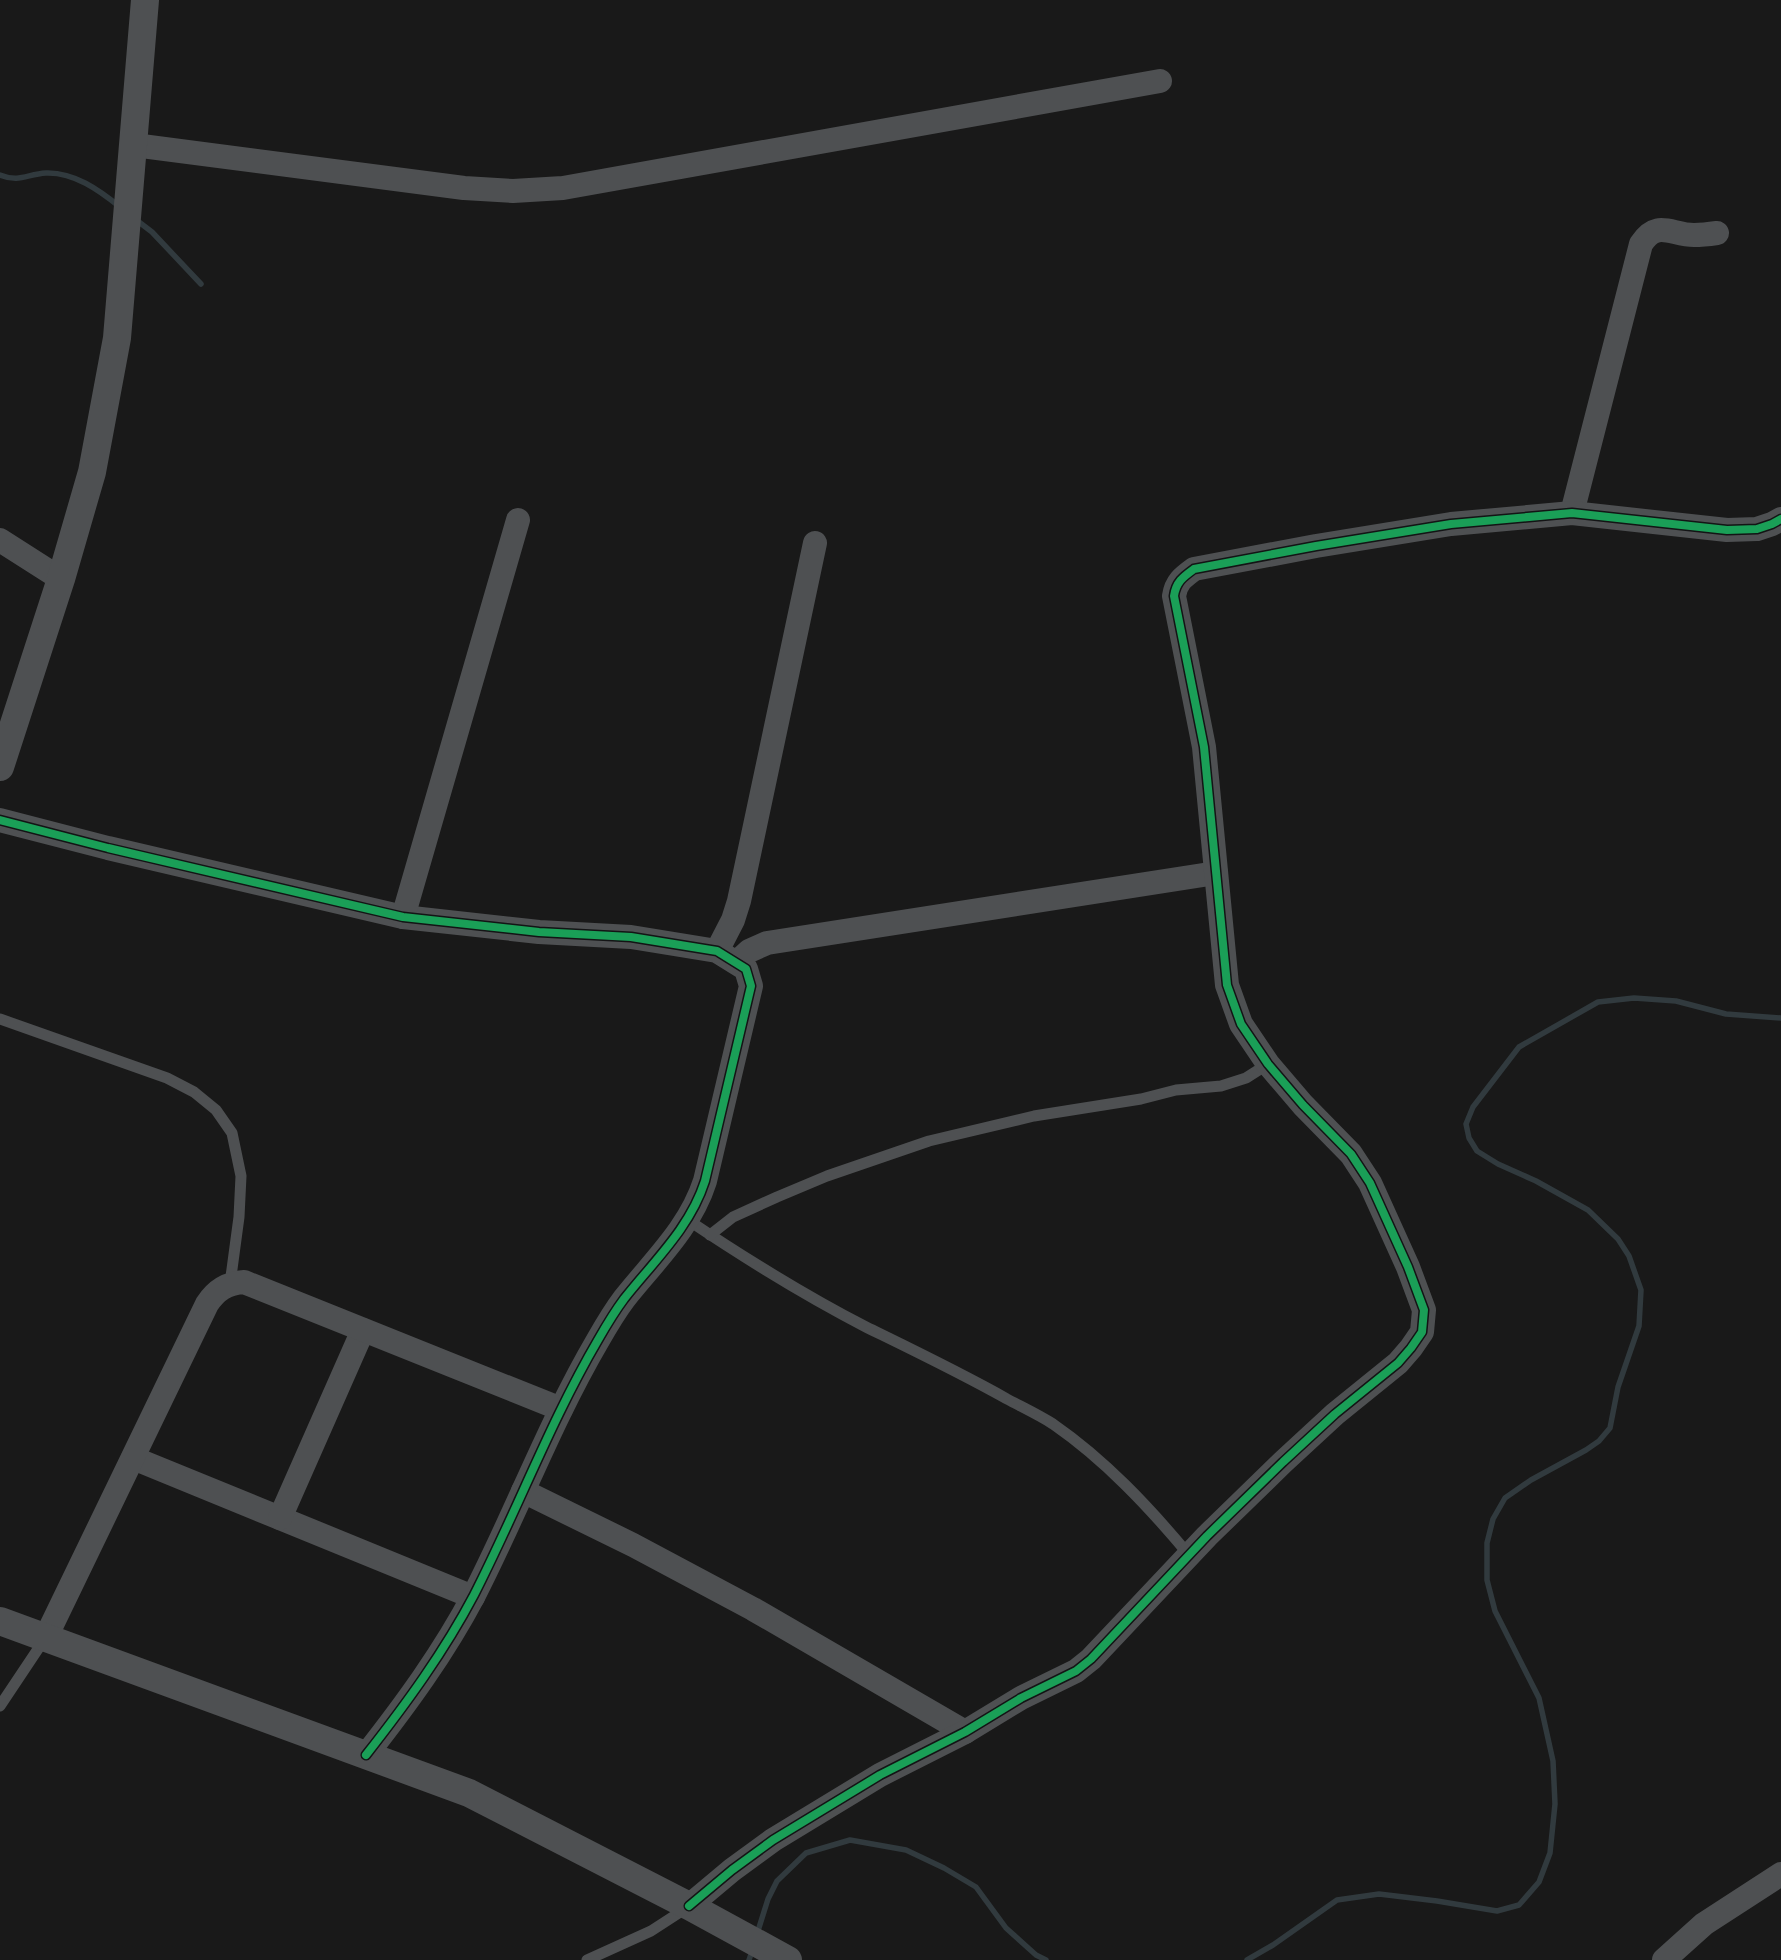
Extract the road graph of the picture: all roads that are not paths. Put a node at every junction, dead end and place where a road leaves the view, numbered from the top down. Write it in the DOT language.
graph roads {
  1 [pos="145,0"];
  2 [pos="1160,81"];
  3 [pos="134,145"];
  4 [pos="1717,233"];
  5 [pos="1572,514"];
  6 [pos="1781,519"];
  7 [pos="518,520"];
  8 [pos="0,540"];
  9 [pos="815,543"];
  10 [pos="61,579"];
  11 [pos="0,767"];
  12 [pos="0,820"];
  13 [pos="1216,873"];
  14 [pos="403,917"];
  15 [pos="727,956"];
  16 [pos="0,1019"];
  17 [pos="1268,1064"];
  18 [pos="688,1220"];
  19 [pos="710,1235"];
  20 [pos="230,1284"];
  21 [pos="363,1330"];
  22 [pos="561,1409"];
  23 [pos="133,1458"];
  24 [pos="522,1491"];
  25 [pos="280,1518"];
  26 [pos="1189,1555"];
  27 [pos="473,1597"];
  28 [pos="0,1621"];
  29 [pos="46,1637"];
  30 [pos="0,1706"];
  31 [pos="964,1732"];
  32 [pos="366,1754"];
  33 [pos="1781,1874"];
  34 [pos="689,1906"];
  35 [pos="587,1960"];
  36 [pos="788,1960"];
  37 [pos="1664,1960"];
  1 -- 3 [label="street"];
  2 -- 3 [label="street"];
  3 -- 10 [label="street"];
  4 -- 5 [label="street"];
  5 -- 6 [label="street"];
  5 -- 13 [label="street"];
  7 -- 14 [label="street"];
  8 -- 10 [label="street"];
  9 -- 15 [label="street"];
  10 -- 11 [label="street"];
  12 -- 14 [label="street"];
  13 -- 15 [label="street"];
  13 -- 17 [label="street"];
  14 -- 15 [label="street"];
  15 -- 18 [label="street"];
  16 -- 20 [label="lane"];
  17 -- 19 [label="lane"];
  17 -- 26 [label="street"];
  18 -- 19 [label="lane"];
  18 -- 22 [label="street"];
  19 -- 26 [label="lane"];
  20 -- 21 [label="street"];
  20 -- 23 [label="street"];
  21 -- 22 [label="street"];
  21 -- 25 [label="street"];
  22 -- 24 [label="street"];
  23 -- 25 [label="street"];
  23 -- 29 [label="street"];
  24 -- 27 [label="street"];
  24 -- 31 [label="street"];
  25 -- 27 [label="street"];
  26 -- 31 [label="street"];
  27 -- 32 [label="street"];
  28 -- 29 [label="street"];
  29 -- 30 [label="lane"];
  29 -- 32 [label="street"];
  31 -- 34 [label="street"];
  32 -- 34 [label="street"];
  33 -- 37 [label="street"];
  34 -- 35 [label="lane"];
  34 -- 36 [label="street"];
}
